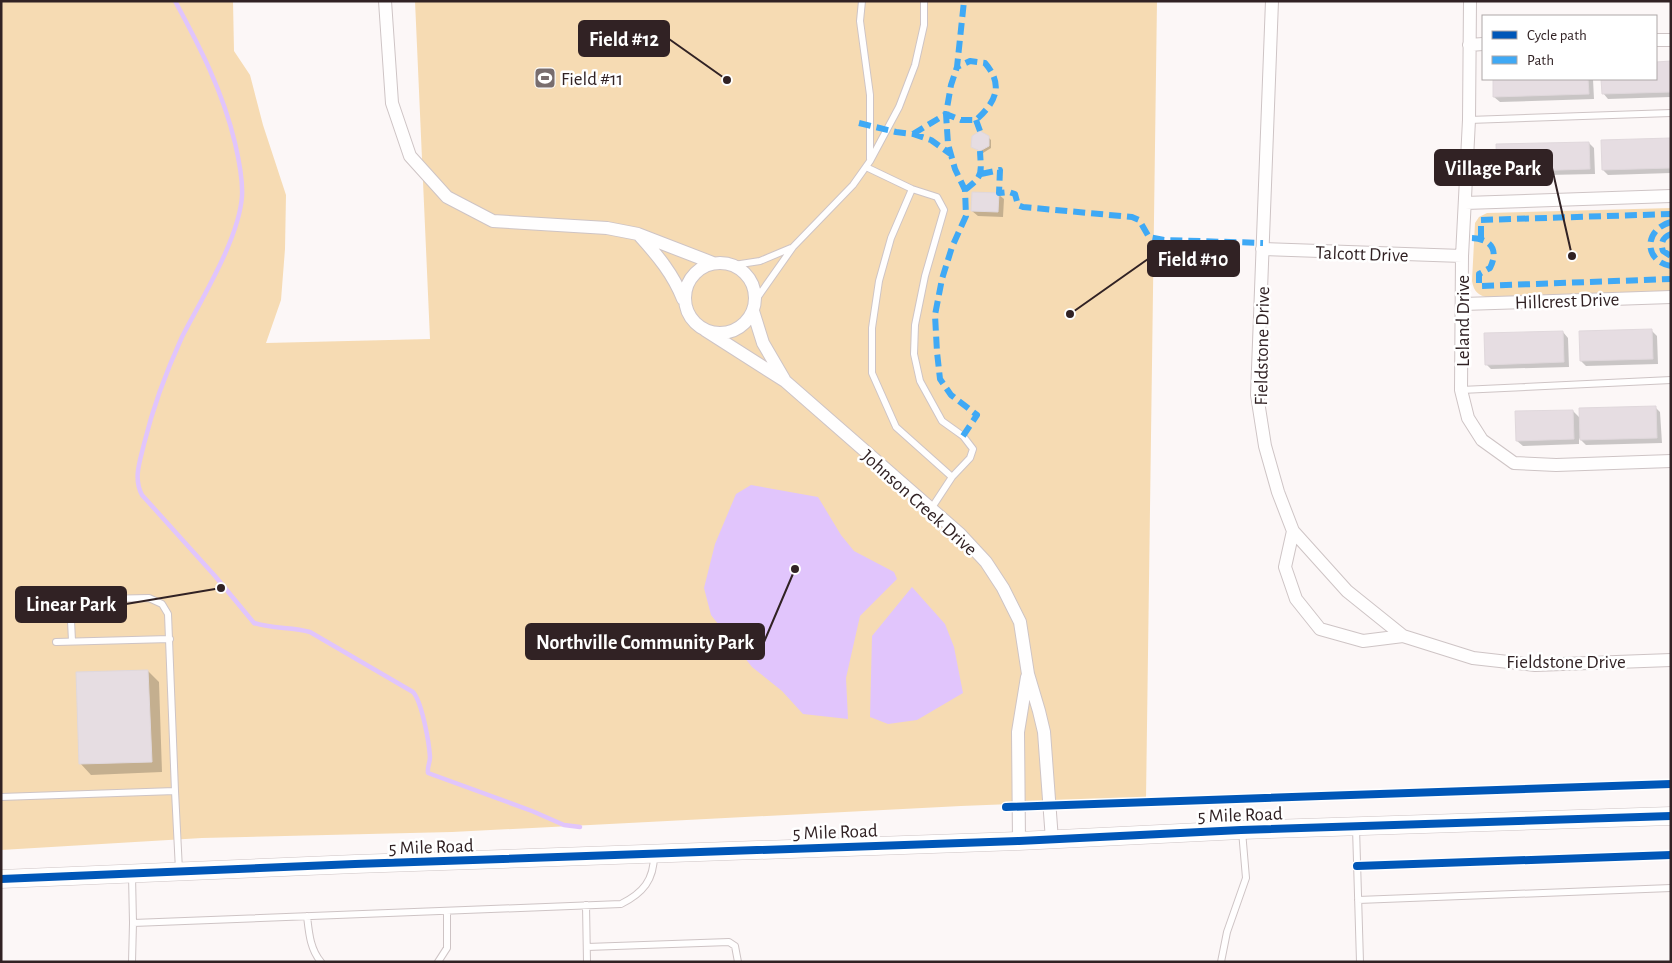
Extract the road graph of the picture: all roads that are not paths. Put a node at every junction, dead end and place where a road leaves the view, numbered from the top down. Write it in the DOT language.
graph roads {
  1 [pos="385,1"];
  2 [pos="862,1"];
  3 [pos="924,1"];
  4 [pos="1272,1"];
  5 [pos="1470,1"];
  6 [pos="1657,40"];
  7 [pos="1671,40"];
  8 [pos="1482,44"];
  9 [pos="1469,45"];
  10 [pos="1671,113"];
  11 [pos="1469,120"];
  12 [pos="870,161"];
  13 [pos="866,168"];
  14 [pos="912,189"];
  15 [pos="1671,196"];
  16 [pos="1465,203"];
  17 [pos="638,234"];
  18 [pos="793,247"];
  19 [pos="1262,249"];
  20 [pos="1462,256"];
  21 [pos="713,263"];
  22 [pos="734,265"];
  23 [pos="1671,297"];
  24 [pos="684,304"];
  25 [pos="1463,304"];
  26 [pos="754,306"];
  27 [pos="705,330"];
  28 [pos="1671,380"];
  29 [pos="785,381"];
  30 [pos="1461,390"];
  31 [pos="1671,461"];
  32 [pos="952,477"];
  33 [pos="932,509"];
  34 [pos="1293,531"];
  35 [pos="54,600"];
  36 [pos="70,600"];
  37 [pos="1403,636"];
  38 [pos="170,639"];
  39 [pos="72,641"];
  40 [pos="56,642"];
  41 [pos="1671,660"];
  42 [pos="1028,674"];
  43 [pos="175,791"];
  44 [pos="1,797"];
  45 [pos="1671,816"];
  46 [pos="1356,826"];
  47 [pos="1241,830"];
  48 [pos="1052,840"];
  49 [pos="1019,841"];
  50 [pos="654,854"];
  51 [pos="180,872"];
  52 [pos="132,874"];
  53 [pos="1,879"];
  54 [pos="1671,888"];
  55 [pos="1358,900"];
  56 [pos="586,905"];
  57 [pos="447,911"];
  58 [pos="307,916"];
  59 [pos="133,923"];
  60 [pos="587,947"];
  61 [pos="132,962"];
  62 [pos="321,962"];
  63 [pos="438,962"];
  64 [pos="587,962"];
  65 [pos="738,962"];
  66 [pos="1221,962"];
  67 [pos="1360,962"];
  1 -- 17 [label="street"];
  2 -- 12 [label="lane"];
  3 -- 12 [label="lane"];
  4 -- 19 [label="street, Fieldstone Drive"];
  5 -- 9 [label="street, Leland Drive"];
  6 -- 7 [label="street"];
  8 -- 9 [label="street"];
  9 -- 11 [label="street, Leland Drive"];
  10 -- 11 [label="lane"];
  11 -- 16 [label="street, Leland Drive"];
  12 -- 13 [label="lane"];
  13 -- 14 [label="lane"];
  13 -- 18 [label="lane"];
  14 -- 32 [label="lane"];
  14 -- 32 [label="lane"];
  15 -- 16 [label="street"];
  16 -- 20 [label="street, Leland Drive"];
  17 -- 21 [label="street"];
  17 -- 24 [label="street"];
  18 -- 22 [label="lane"];
  18 -- 26 [label="lane"];
  19 -- 20 [label="street, Talcott Drive"];
  19 -- 34 [label="street, Fieldstone Drive"];
  20 -- 25 [label="street, Leland Drive"];
  21 -- 22 [label="street"];
  21 -- 24 [label="street"];
  22 -- 26 [label="street"];
  23 -- 25 [label="street, Hillcrest Drive"];
  24 -- 27 [label="street"];
  25 -- 30 [label="street, Leland Drive"];
  26 -- 27 [label="street"];
  26 -- 29 [label="street, Johnson Creek Drive"];
  27 -- 29 [label="street, Johnson Creek Drive"];
  28 -- 30 [label="lane"];
  29 -- 33 [label="street, Johnson Creek Drive"];
  30 -- 31 [label="street, Leland Drive"];
  32 -- 33 [label="lane"];
  33 -- 42 [label="street, Johnson Creek Drive"];
  34 -- 37 [label="street, Fieldstone Drive"];
  34 -- 37 [label="street"];
  35 -- 36 [label="lane"];
  36 -- 38 [label="lane"];
  36 -- 39 [label="lane"];
  37 -- 41 [label="street, Fieldstone Drive"];
  38 -- 39 [label="lane"];
  38 -- 43 [label="lane"];
  39 -- 40 [label="lane"];
  42 -- 48 [label="street, Johnson Creek Drive"];
  42 -- 49 [label="street, Johnson Creek Drive"];
  43 -- 44 [label="lane"];
  43 -- 51 [label="lane"];
  45 -- 46 [label="street, 5 Mile Road"];
  46 -- 47 [label="street, 5 Mile Road"];
  46 -- 55 [label="lane"];
  47 -- 48 [label="street, 5 Mile Road"];
  47 -- 66 [label="lane"];
  48 -- 49 [label="street, 5 Mile Road"];
  49 -- 50 [label="street, 5 Mile Road"];
  50 -- 51 [label="street, 5 Mile Road"];
  50 -- 56 [label="lane"];
  51 -- 52 [label="street, 5 Mile Road"];
  52 -- 53 [label="street, 5 Mile Road"];
  52 -- 59 [label="lane"];
  54 -- 55 [label="lane"];
  55 -- 67 [label="lane"];
  56 -- 57 [label="lane"];
  56 -- 60 [label="lane"];
  57 -- 58 [label="lane"];
  57 -- 63 [label="lane"];
  58 -- 59 [label="lane"];
  58 -- 62 [label="lane"];
  59 -- 61 [label="lane"];
  60 -- 64 [label="lane"];
  60 -- 65 [label="lane"];
}
